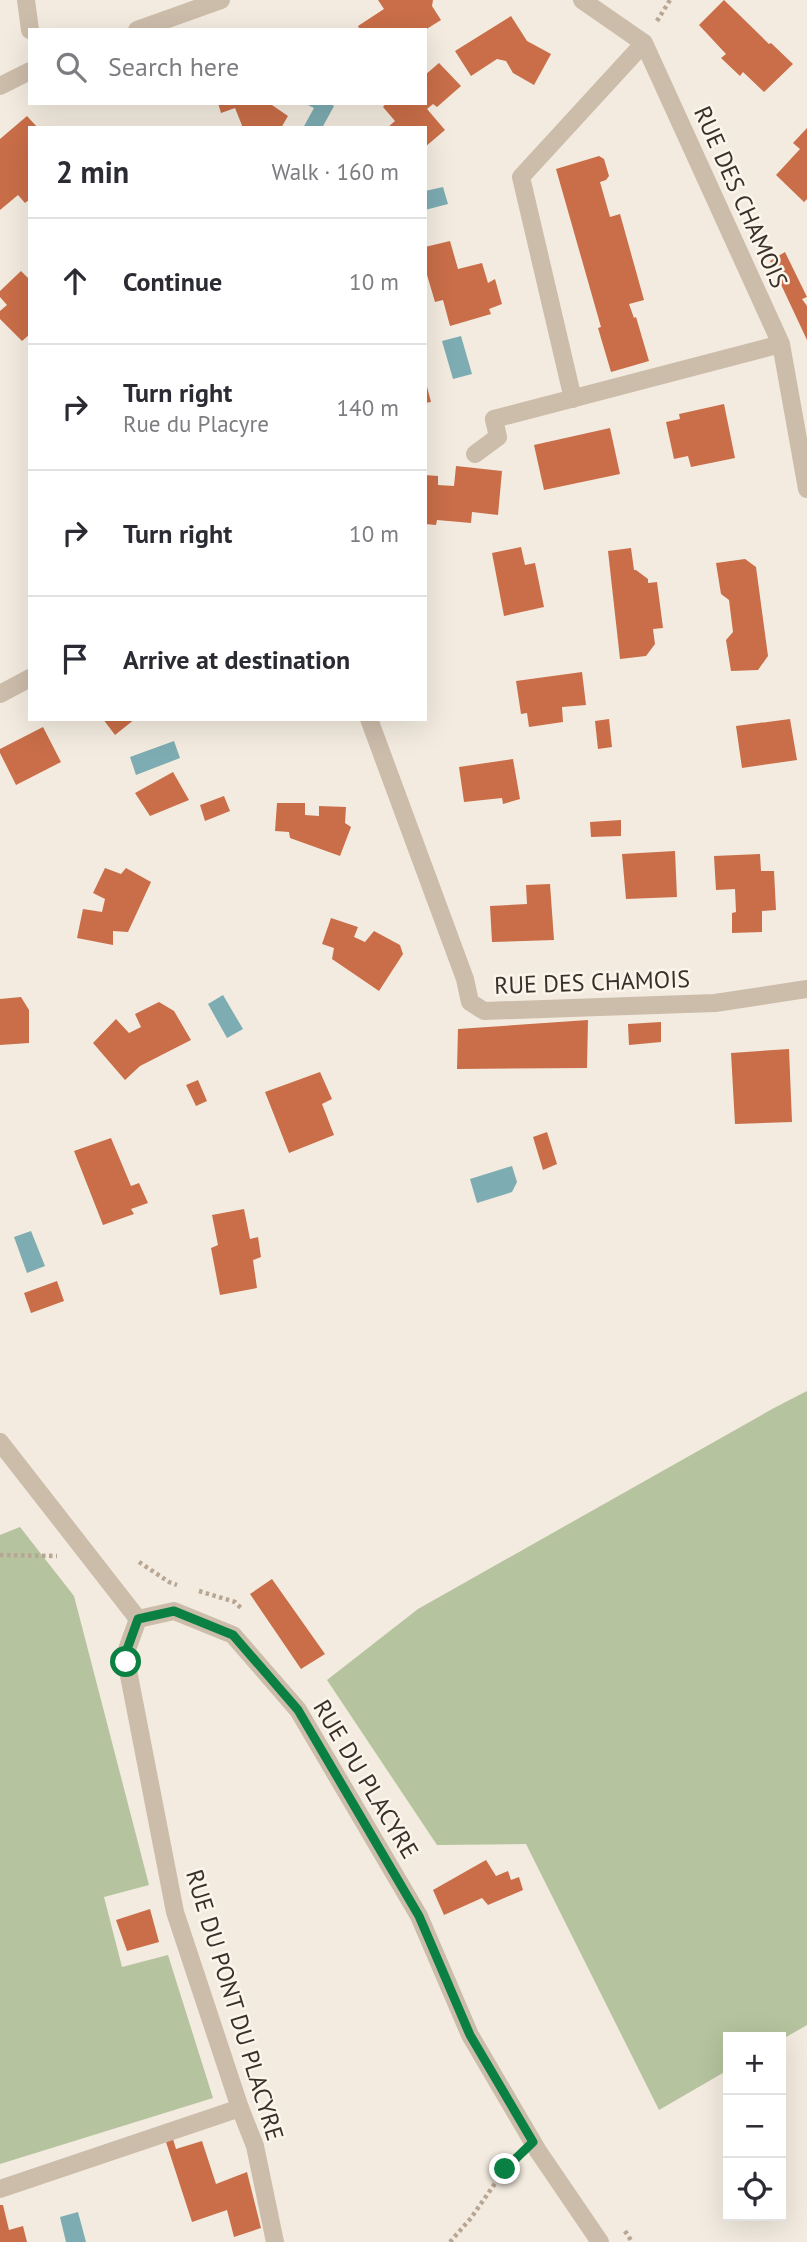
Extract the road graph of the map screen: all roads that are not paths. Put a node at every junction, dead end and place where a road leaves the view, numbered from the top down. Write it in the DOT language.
graph roads {
  1 [pos="26,0"];
  2 [pos="221,0"];
  3 [pos="582,0"];
  4 [pos="30,28"];
  5 [pos="143,28"];
  6 [pos="644,43"];
  7 [pos="28,72"];
  8 [pos="0,86"];
  9 [pos="781,344"];
  10 [pos="573,399"];
  11 [pos="475,454"];
  12 [pos="807,489"];
  13 [pos="28,679"];
  14 [pos="0,694"];
  15 [pos="370,721"];
  16 [pos="807,989"];
  17 [pos="0,1442"];
  18 [pos="138,1619"];
  19 [pos="240,2108"];
  20 [pos="0,2189"];
  21 [pos="275,2242"];
  22 [pos="600,2242"];
  1 -- 4 [label="street"];
  2 -- 5 [label="street"];
  3 -- 6 [label="street"];
  6 -- 9 [label="street, RUE DES CHAMOIS"];
  6 -- 10 [label="street"];
  7 -- 8 [label="street"];
  9 -- 10 [label="street"];
  9 -- 12 [label="street, RUE DES CHAMOIS"];
  10 -- 11 [label="street"];
  13 -- 14 [label="street"];
  15 -- 16 [label="street, RUE DES CHAMOIS"];
  17 -- 18 [label="street"];
  18 -- 19 [label="street, RUE DU PONT DU PLACYRE"];
  18 -- 22 [label="street, RUE DU PLACYRE"];
  19 -- 20 [label="street"];
  19 -- 21 [label="street, RUE DU PONT DU PLACYRE"];
}
